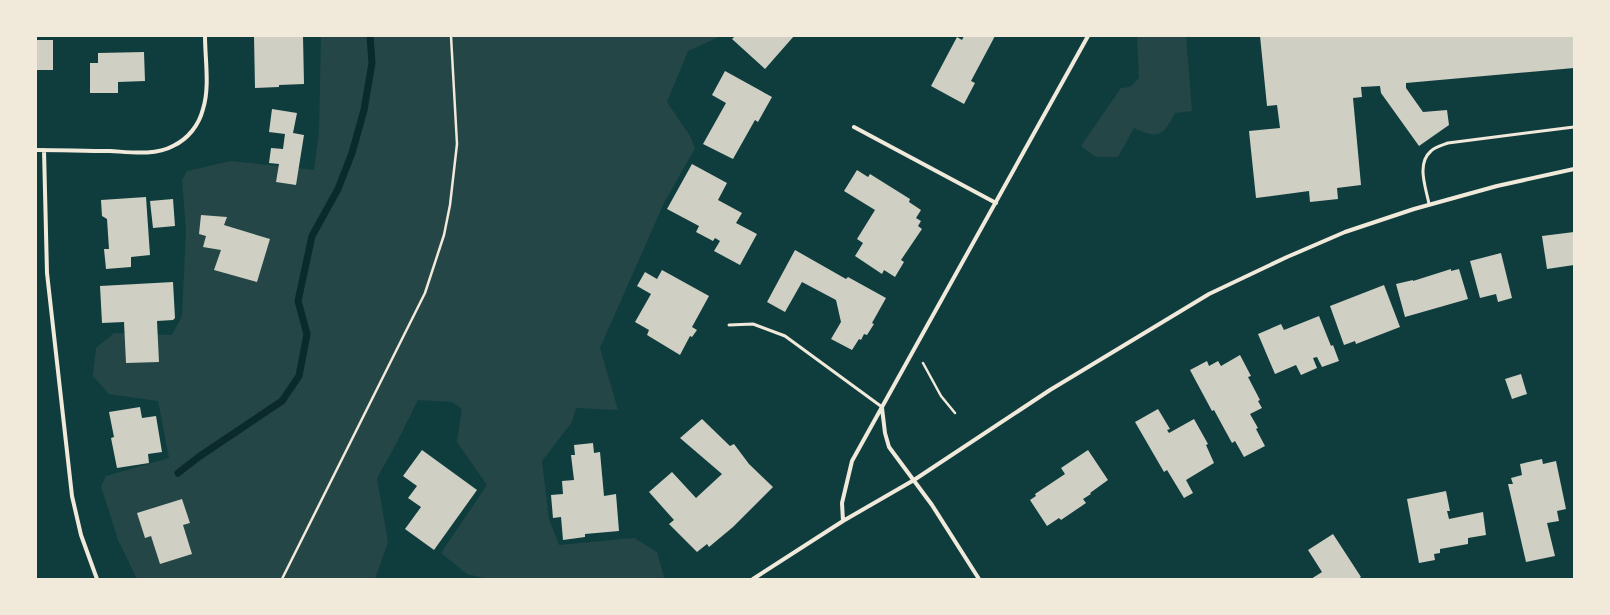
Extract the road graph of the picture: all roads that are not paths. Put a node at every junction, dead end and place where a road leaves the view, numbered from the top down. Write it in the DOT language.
graph roads {
  1 [pos="205,36"];
  2 [pos="1088,36"];
  3 [pos="854,127"];
  4 [pos="1574,127"];
  5 [pos="36,150"];
  6 [pos="44,150"];
  7 [pos="1574,169"];
  8 [pos="996,203"];
  9 [pos="1429,204"];
  10 [pos="729,325"];
  11 [pos="882,407"];
  12 [pos="914,480"];
  13 [pos="843,521"];
  14 [pos="97,579"];
  15 [pos="753,579"];
  16 [pos="979,579"];
  1 -- 6 [label="street"];
  2 -- 8 [label="street"];
  3 -- 8 [label="street"];
  4 -- 9 [label="lane"];
  5 -- 6 [label="street"];
  6 -- 14 [label="street"];
  7 -- 9 [label="street"];
  8 -- 11 [label="street"];
  9 -- 12 [label="street"];
  10 -- 11 [label="lane"];
  11 -- 12 [label="street"];
  11 -- 13 [label="street"];
  12 -- 13 [label="street"];
  12 -- 16 [label="street"];
  13 -- 15 [label="street"];
}
